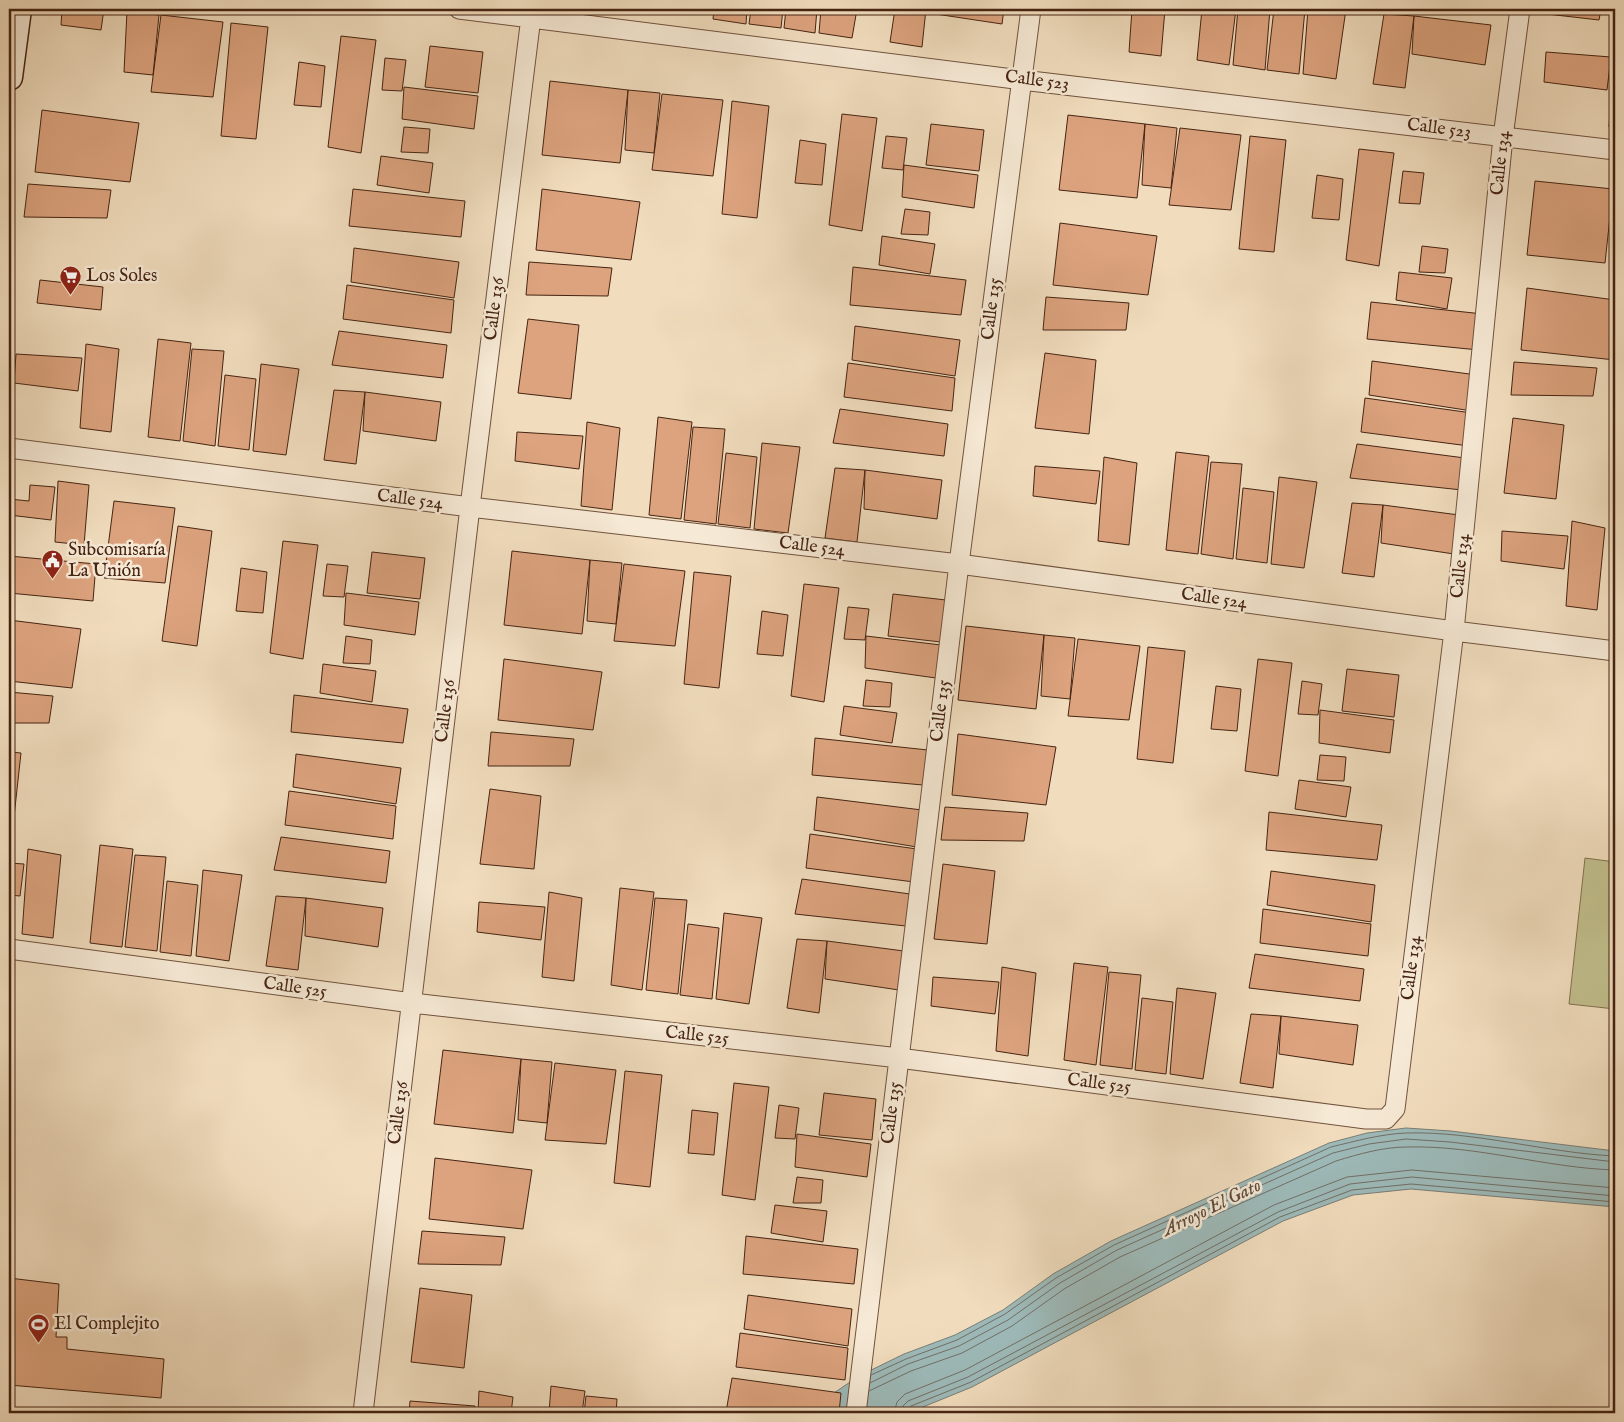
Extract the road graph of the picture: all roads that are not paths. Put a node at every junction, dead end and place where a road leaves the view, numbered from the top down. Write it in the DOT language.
graph roads {
  1 [pos="18,9"];
  2 [pos="459,9"];
  3 [pos="1032,9"];
  4 [pos="1520,9"];
  5 [pos="531,13"];
  6 [pos="9,77"];
  7 [pos="1022,80"];
  8 [pos="1503,137"];
  9 [pos="1615,150"];
  10 [pos="9,448"];
  11 [pos="470,507"];
  12 [pos="959,564"];
  13 [pos="1454,631"];
  14 [pos="1615,650"];
  15 [pos="9,949"];
  16 [pos="412,1003"];
  17 [pos="899,1058"];
  18 [pos="1386,1119"];
  19 [pos="363,1413"];
  20 [pos="856,1413"];
  1 -- 6 [label="street"];
  2 -- 5 [label="street, Calle 523"];
  3 -- 7 [label="street, Calle 135"];
  4 -- 8 [label="street, Calle 134"];
  5 -- 7 [label="street, Calle 523"];
  5 -- 11 [label="street, Calle 136"];
  7 -- 8 [label="street, Calle 523"];
  7 -- 12 [label="street, Calle 135"];
  8 -- 9 [label="street, Calle 523"];
  8 -- 13 [label="street, Calle 134"];
  10 -- 11 [label="street, Calle 524"];
  11 -- 12 [label="street, Calle 524"];
  11 -- 16 [label="street, Calle 136"];
  12 -- 13 [label="street, Calle 524"];
  12 -- 17 [label="street, Calle 135"];
  13 -- 14 [label="street, Calle 524"];
  13 -- 18 [label="street, Calle 134"];
  15 -- 16 [label="street, Calle 525"];
  16 -- 17 [label="street, Calle 525"];
  16 -- 19 [label="street, Calle 136"];
  17 -- 18 [label="street, Calle 525"];
  17 -- 20 [label="street, Calle 135"];
}
